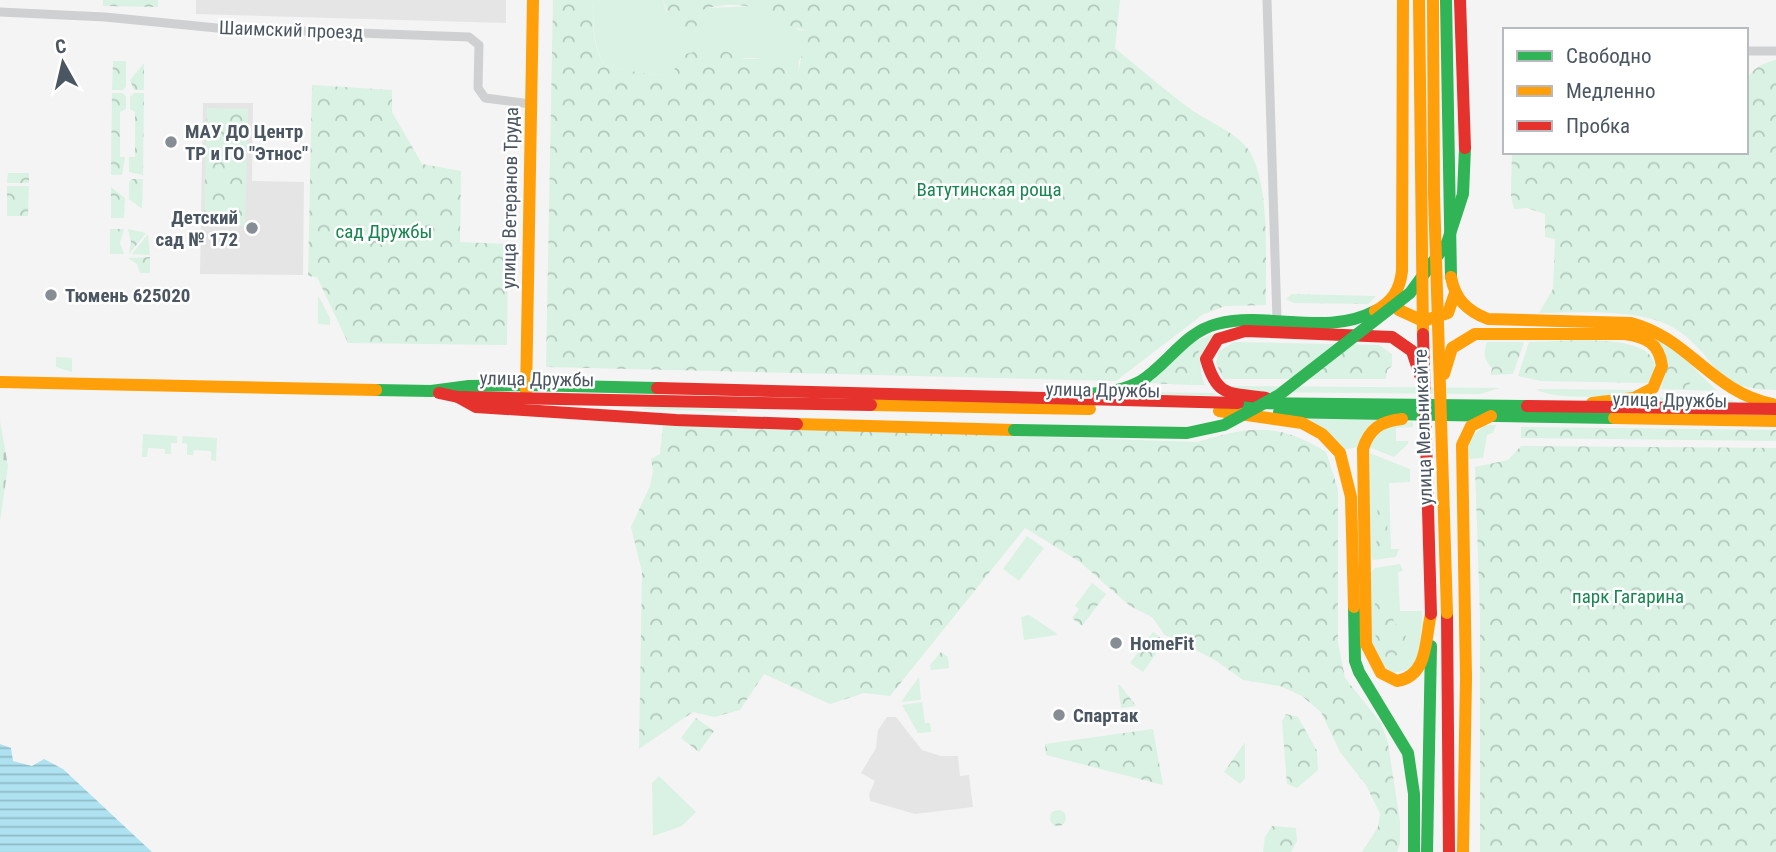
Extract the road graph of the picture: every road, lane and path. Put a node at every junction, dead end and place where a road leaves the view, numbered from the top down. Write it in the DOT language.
graph roads {
  1 [pos="533,0"];
  2 [pos="1267,0"];
  3 [pos="1403,0"];
  4 [pos="1419,0"];
  5 [pos="1433,0"];
  6 [pos="1446,0"];
  7 [pos="1460,0"];
  8 [pos="0,12"];
  9 [pos="1749,51"];
  10 [pos="1776,51"];
  11 [pos="531,104"];
  12 [pos="1397,291"];
  13 [pos="1455,293"];
  14 [pos="1277,320"];
  15 [pos="0,382"];
  16 [pos="431,391"];
  17 [pos="526,391"];
  18 [pos="1424,391"];
  19 [pos="1440,391"];
  20 [pos="458,397"];
  21 [pos="1045,398"];
  22 [pos="1301,402"];
  23 [pos="1578,405"];
  24 [pos="1776,407"];
  25 [pos="527,411"];
  26 [pos="1219,411"];
  27 [pos="1430,414"];
  28 [pos="1492,416"];
  29 [pos="1776,421"];
  30 [pos="1431,614"];
  31 [pos="1414,852"];
  32 [pos="1427,852"];
  33 [pos="1449,852"];
  34 [pos="1463,852"];
  1 -- 11 [label="main road, улица Ветеранов Труда"];
  2 -- 14 [label="street"];
  3 -- 12 [label="main road"];
  4 -- 18 [label="main road, улица Мельникайте, bridge"];
  5 -- 19 [label="main road, улица Мельникайте, bridge"];
  6 -- 13 [label="main road"];
  7 -- 25 [label="main road, bridge"];
  8 -- 11 [label="street, Шаимский проезд"];
  9 -- 10 [label="street"];
  11 -- 17 [label="main road, улица Ветеранов Труда"];
  12 -- 13 [label="main road"];
  12 -- 14 [label="main road"];
  13 -- 24 [label="main road"];
  14 -- 21 [label="main road"];
  15 -- 16 [label="main road, улица Дружбы"];
  16 -- 17 [label="main road, улица Дружбы"];
  16 -- 20 [label="main road, улица Дружбы"];
  17 -- 20 [label="main road, улица Дружбы"];
  17 -- 21 [label="main road, улица Дружбы"];
  17 -- 25 [label="main road, улица Ветеранов Труда"];
  17 -- 26 [label="main road, улица Дружбы"];
  18 -- 22 [label="main road, bridge"];
  18 -- 30 [label="main road, улица Мельникайте, bridge"];
  19 -- 23 [label="main road, bridge"];
  19 -- 33 [label="main road, улица Мельникайте, bridge"];
  20 -- 25 [label="main road"];
  21 -- 22 [label="main road, улица Дружбы"];
  22 -- 23 [label="main road, улица Дружбы"];
  23 -- 24 [label="main road, улица Дружбы"];
  26 -- 27 [label="main road, улица Дружбы"];
  26 -- 31 [label="main road"];
  27 -- 28 [label="main road, улица Дружбы"];
  27 -- 30 [label="main road"];
  28 -- 29 [label="main road, улица Дружбы"];
  28 -- 34 [label="main road"];
  30 -- 32 [label="main road, улица Мельникайте"];
}
